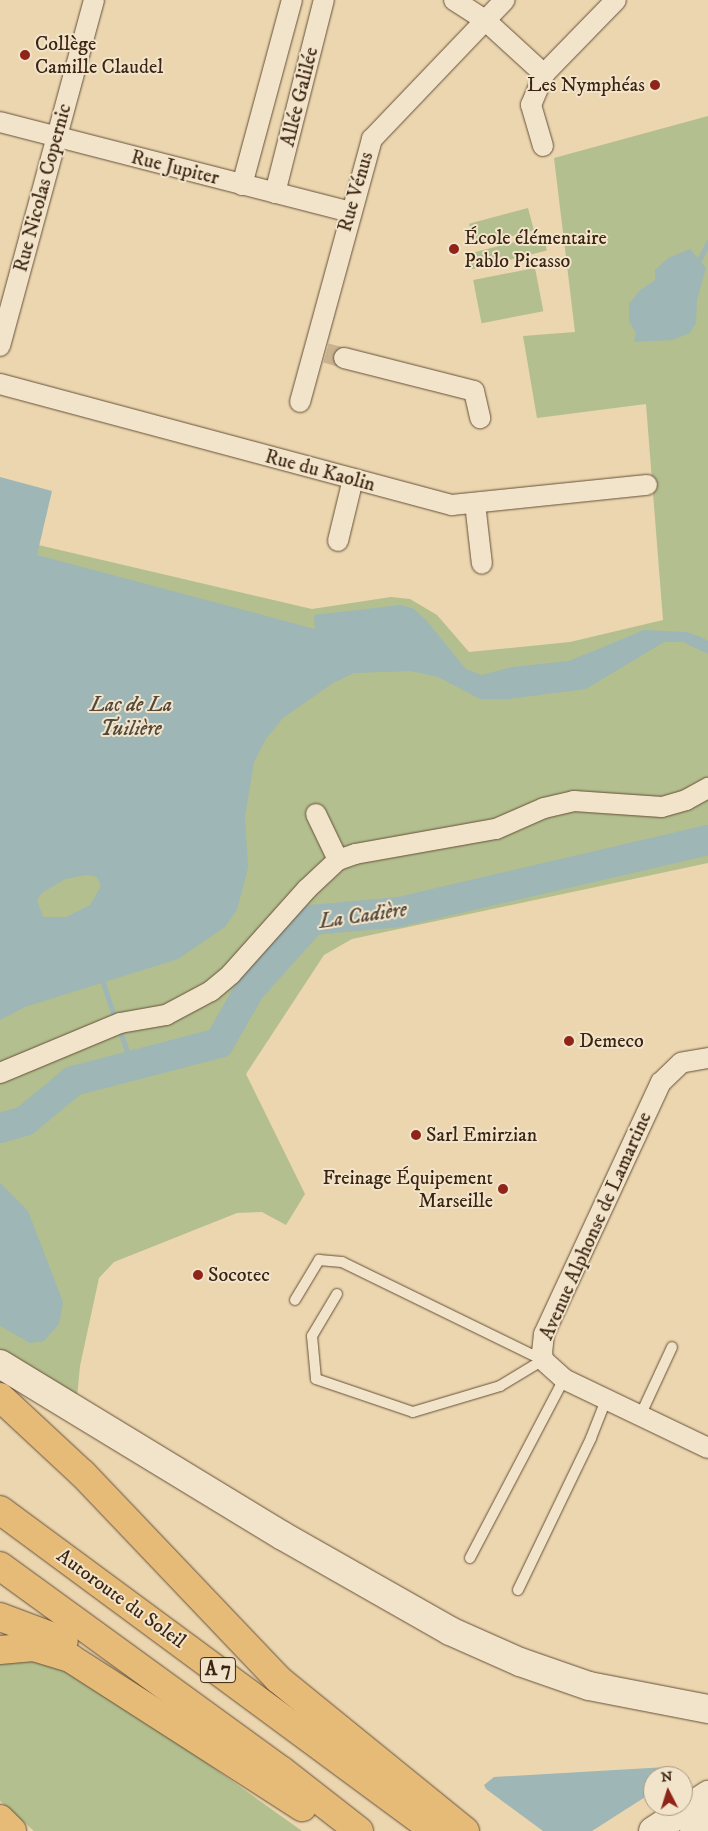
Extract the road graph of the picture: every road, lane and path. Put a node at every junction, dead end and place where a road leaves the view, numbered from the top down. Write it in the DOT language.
graph roads {
  1 [pos="94,0"];
  2 [pos="292,0"];
  3 [pos="324,0"];
  4 [pos="454,0"];
  5 [pos="505,0"];
  6 [pos="616,0"];
  7 [pos="486,21"];
  8 [pos="544,74"];
  9 [pos="0,122"];
  10 [pos="57,138"];
  11 [pos="543,146"];
  12 [pos="242,185"];
  13 [pos="275,193"];
  14 [pos="350,212"];
  15 [pos="0,346"];
  16 [pos="328,354"];
  17 [pos="0,384"];
  18 [pos="300,402"];
  19 [pos="480,418"];
  20 [pos="353,479"];
  21 [pos="647,485"];
  22 [pos="476,503"];
  23 [pos="338,541"];
  24 [pos="482,564"];
  25 [pos="708,788"];
  26 [pos="316,814"];
  27 [pos="338,860"];
  28 [pos="708,1058"];
  29 [pos="0,1073"];
  30 [pos="337,1294"];
  31 [pos="296,1300"];
  32 [pos="672,1348"];
  33 [pos="543,1360"];
  34 [pos="0,1364"];
  35 [pos="564,1379"];
  36 [pos="0,1397"];
  37 [pos="606,1400"];
  38 [pos="640,1416"];
  39 [pos="708,1448"];
  40 [pos="0,1510"];
  41 [pos="470,1558"];
  42 [pos="0,1566"];
  43 [pos="518,1590"];
  44 [pos="0,1618"];
  45 [pos="0,1650"];
  46 [pos="708,1709"];
  47 [pos="275,1789"];
  48 [pos="708,1795"];
  49 [pos="0,1819"];
  50 [pos="708,1824"];
  51 [pos="12,1831"];
  52 [pos="338,1831"];
  53 [pos="359,1831"];
  54 [pos="435,1831"];
  55 [pos="465,1831"];
  56 [pos="653,1831"];
  57 [pos="694,1831"];
  1 -- 10 [label="street, Rue Nicolas Copernic"];
  2 -- 12 [label="street, Allée Galilée"];
  3 -- 13 [label="street, Allée Galilée"];
  4 -- 7 [label="street"];
  5 -- 7 [label="street, Rue Vénus"];
  6 -- 8 [label="street"];
  7 -- 8 [label="street"];
  7 -- 14 [label="street, Rue Vénus"];
  8 -- 11 [label="street"];
  9 -- 10 [label="street, Rue Jupiter"];
  10 -- 12 [label="street, Rue Jupiter"];
  10 -- 15 [label="street, Rue Nicolas Copernic"];
  12 -- 13 [label="street, Rue Jupiter"];
  13 -- 14 [label="street, Rue Jupiter"];
  14 -- 16 [label="street, Rue Vénus"];
  16 -- 18 [label="street, Rue Vénus"];
  16 -- 19 [label="street"];
  17 -- 20 [label="street, Rue du Kaolin"];
  20 -- 22 [label="street, Rue du Kaolin"];
  20 -- 23 [label="street"];
  21 -- 22 [label="street, Rue du Kaolin"];
  22 -- 24 [label="street"];
  25 -- 27 [label="street"];
  26 -- 27 [label="street"];
  27 -- 29 [label="street"];
  28 -- 33 [label="street, Avenue Alphonse de Lamartine"];
  30 -- 33 [label="lane"];
  31 -- 33 [label="lane"];
  32 -- 38 [label="lane"];
  33 -- 35 [label="street, Avenue Alphonse de Lamartine"];
  34 -- 46 [label="main road"];
  35 -- 37 [label="street, Avenue Alphonse de Lamartine"];
  35 -- 41 [label="lane"];
  36 -- 55 [label="highway"];
  37 -- 38 [label="street, Avenue Alphonse de Lamartine"];
  37 -- 43 [label="lane"];
  38 -- 39 [label="street, Avenue Alphonse de Lamartine"];
  40 -- 54 [label="highway, Autoroute du Soleil / A 7"];
  42 -- 53 [label="highway, A 7"];
  44 -- 47 [label="highway"];
  45 -- 47 [label="highway"];
  47 -- 52 [label="highway"];
  48 -- 56 [label="main road"];
  49 -- 51 [label="highway"];
  50 -- 57 [label="main road"];
}
